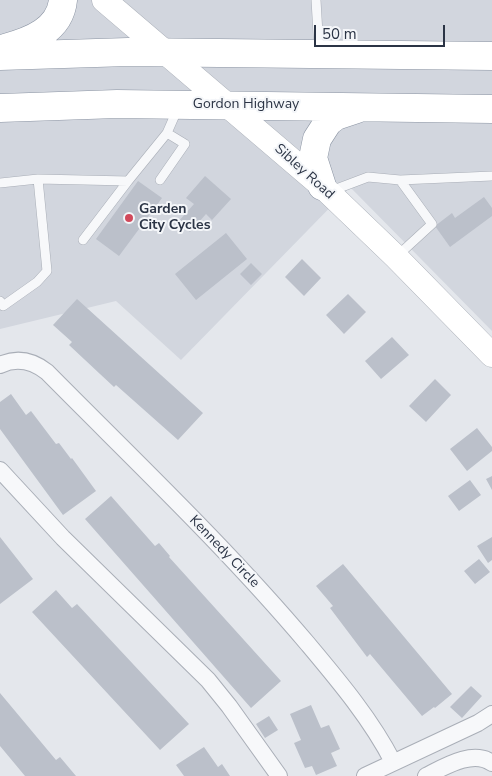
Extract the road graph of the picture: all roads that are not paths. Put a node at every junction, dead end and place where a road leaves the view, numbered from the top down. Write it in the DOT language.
graph roads {
  1 [pos="63,0"];
  2 [pos="104,0"];
  3 [pos="316,0"];
  4 [pos="0,50"];
  5 [pos="166,52"];
  6 [pos="319,54"];
  7 [pos="0,56"];
  8 [pos="492,56"];
  9 [pos="180,105"];
  10 [pos="227,105"];
  11 [pos="366,107"];
  12 [pos="0,108"];
  13 [pos="492,109"];
  14 [pos="167,133"];
  15 [pos="492,176"];
  16 [pos="38,179"];
  17 [pos="160,180"];
  18 [pos="400,180"];
  19 [pos="128,181"];
  20 [pos="0,183"];
  21 [pos="325,189"];
  22 [pos="84,240"];
  23 [pos="396,257"];
  24 [pos="0,302"];
  25 [pos="492,355"];
  26 [pos="0,365"];
  27 [pos="0,470"];
  28 [pos="492,714"];
  29 [pos="393,762"];
  30 [pos="492,763"];
  31 [pos="279,776"];
  32 [pos="365,776"];
  33 [pos="426,776"];
  1 -- 4 [label="highway"];
  2 -- 5 [label="street, Sibley Road"];
  3 -- 6 [label="lane"];
  5 -- 6 [label="highway"];
  5 -- 7 [label="highway"];
  5 -- 10 [label="street, Sibley Road"];
  6 -- 8 [label="highway"];
  9 -- 10 [label="highway, Gordon Highway"];
  9 -- 12 [label="highway, Gordon Highway"];
  9 -- 14 [label="lane"];
  10 -- 11 [label="highway, Gordon Highway"];
  10 -- 21 [label="street, Sibley Road"];
  11 -- 13 [label="highway, Gordon Highway"];
  11 -- 21 [label="highway"];
  14 -- 17 [label="lane"];
  14 -- 19 [label="lane"];
  15 -- 18 [label="lane"];
  16 -- 19 [label="lane"];
  16 -- 20 [label="lane"];
  16 -- 24 [label="lane"];
  18 -- 21 [label="lane"];
  18 -- 23 [label="lane"];
  19 -- 22 [label="lane"];
  21 -- 23 [label="street, Sibley Road"];
  23 -- 25 [label="street, Sibley Road"];
  26 -- 29 [label="street, Kennedy Circle"];
  27 -- 31 [label="street"];
  28 -- 29 [label="street"];
  29 -- 32 [label="street"];
  30 -- 33 [label="street"];
}
